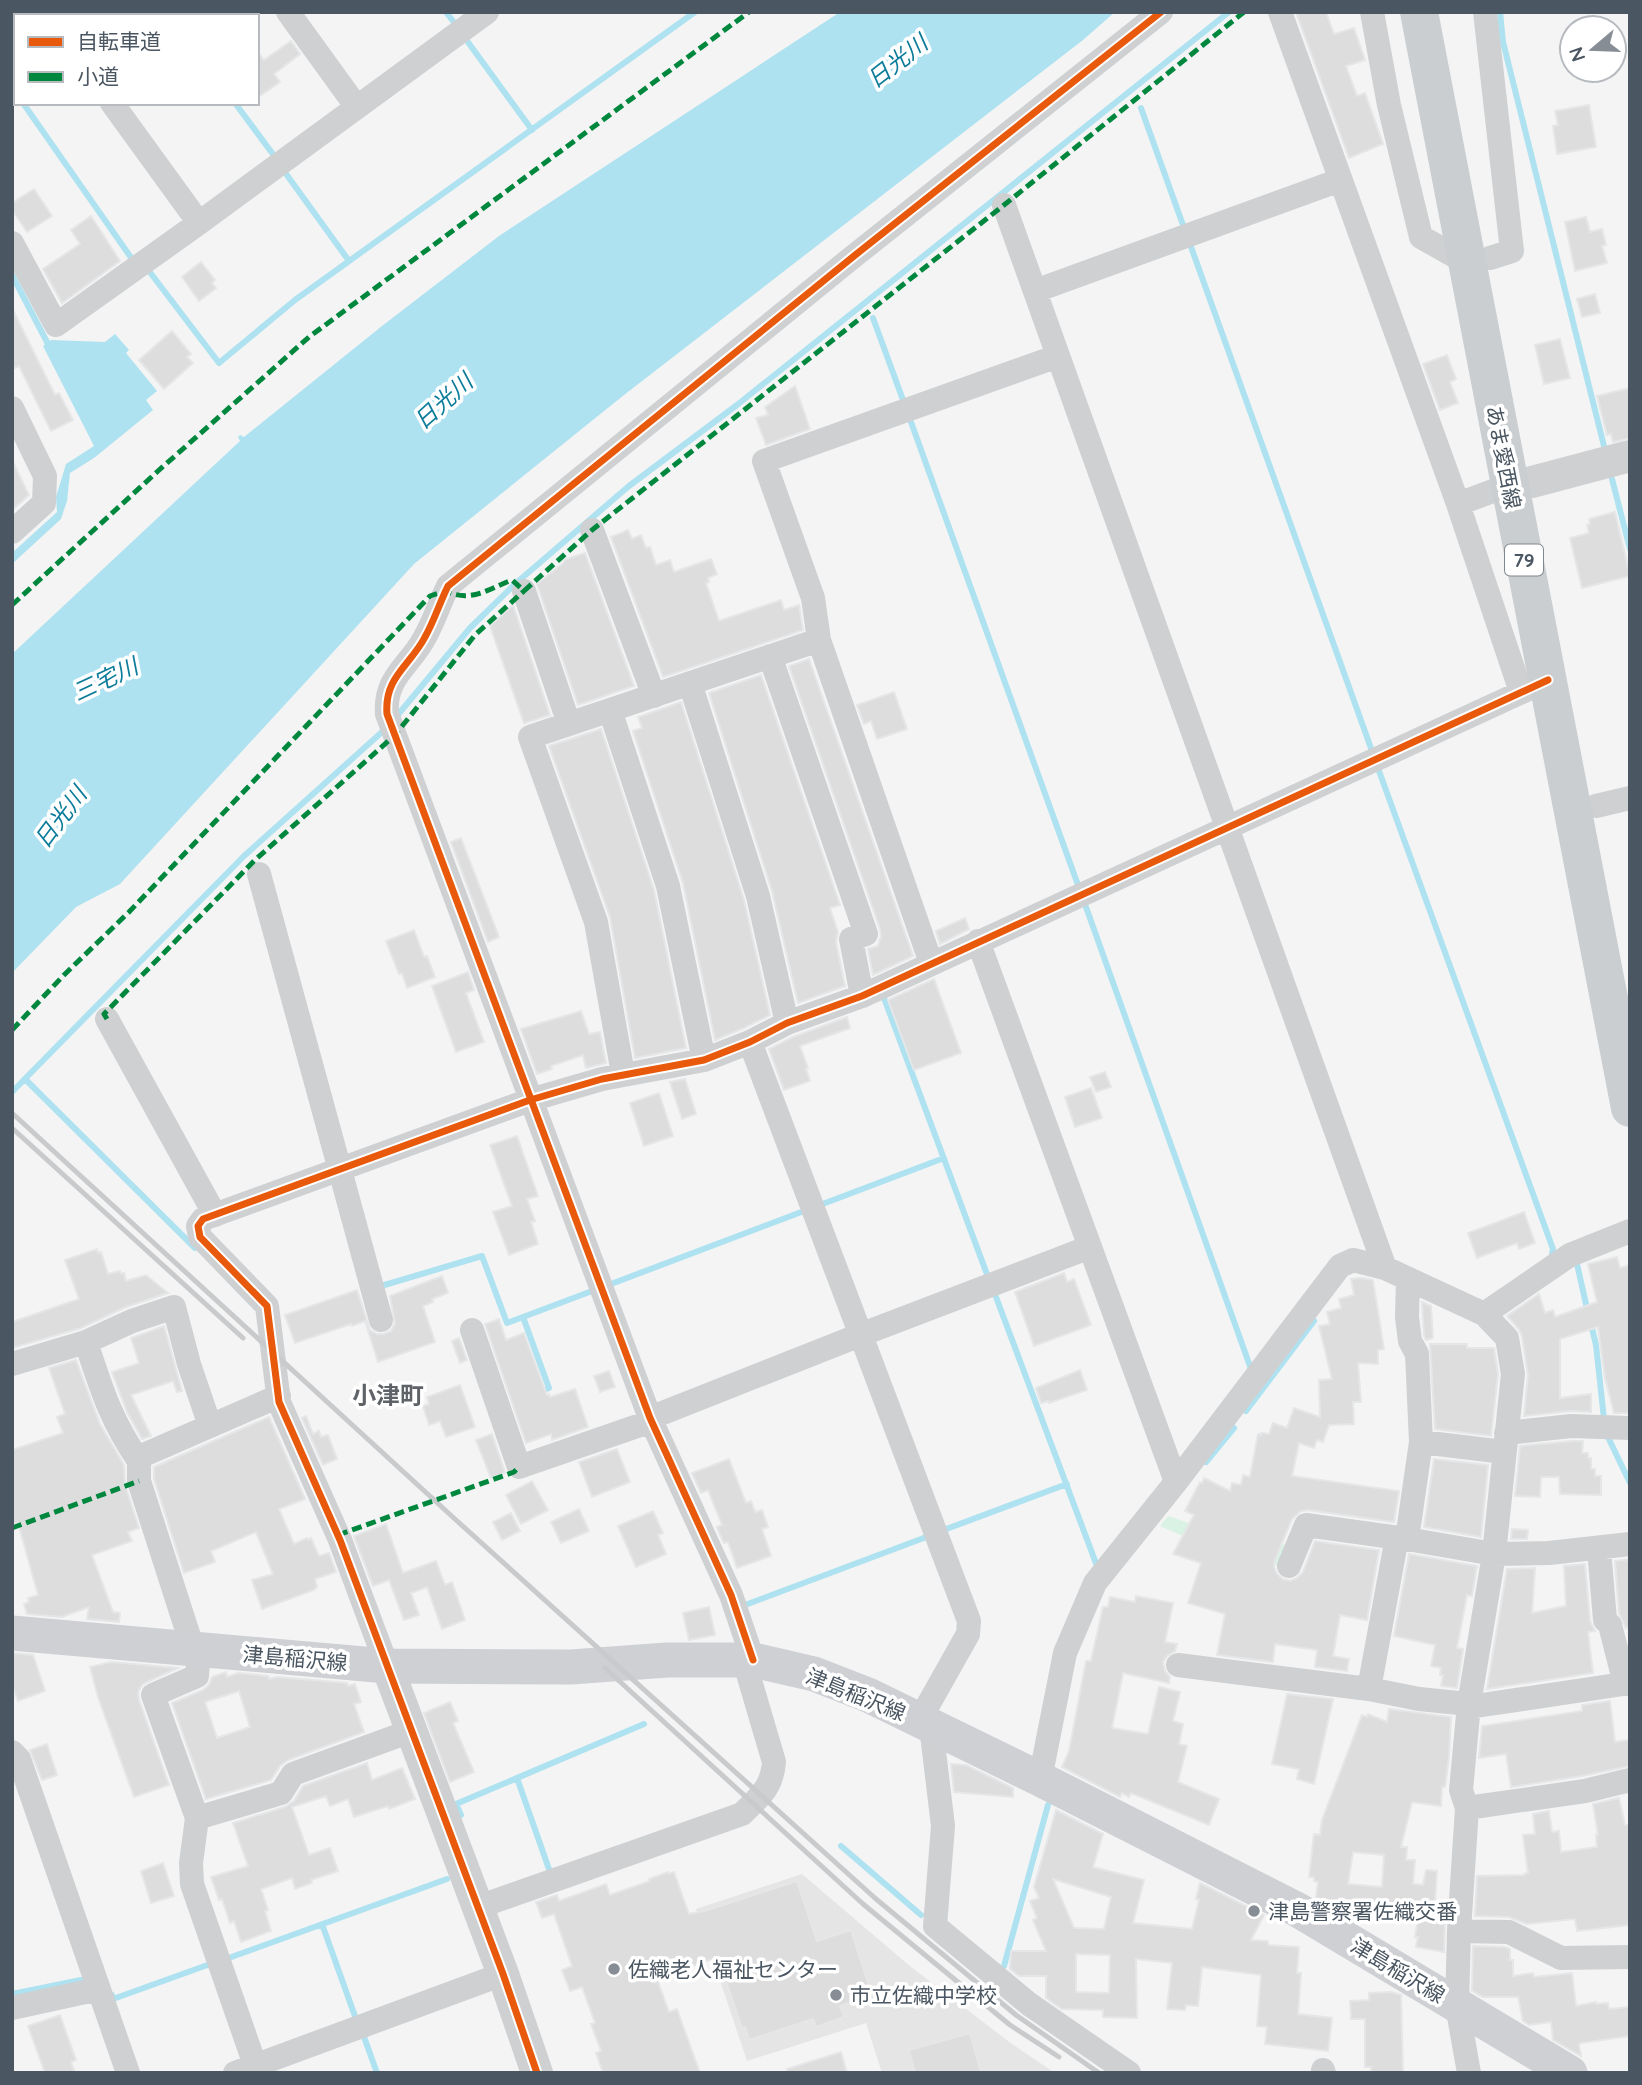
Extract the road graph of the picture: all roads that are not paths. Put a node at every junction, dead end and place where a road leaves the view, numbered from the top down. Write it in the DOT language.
graph roads {
  1 [pos="288,12"];
  2 [pos="487,12"];
  3 [pos="1161,12"];
  4 [pos="1280,12"];
  5 [pos="1372,12"];
  6 [pos="1419,12"];
  7 [pos="1440,12"];
  8 [pos="1485,12"];
  9 [pos="113,105"];
  10 [pos="356,106"];
  11 [pos="1340,180"];
  12 [pos="1004,205"];
  13 [pos="199,223"];
  14 [pos="12,243"];
  15 [pos="1478,261"];
  16 [pos="1035,291"];
  17 [pos="1058,356"];
  18 [pos="12,408"];
  19 [pos="1630,456"];
  20 [pos="1521,483"];
  21 [pos="1458,504"];
  22 [pos="592,530"];
  23 [pos="12,532"];
  24 [pos="524,591"];
  25 [pos="819,640"];
  26 [pos="770,656"];
  27 [pos="690,683"];
  28 [pos="1535,686"];
  29 [pos="654,696"];
  30 [pos="610,710"];
  31 [pos="569,724"];
  32 [pos="1613,802"];
  33 [pos="1227,826"];
  34 [pos="259,874"];
  35 [pos="978,941"];
  36 [pos="931,963"];
  37 [pos="1630,986"];
  38 [pos="862,996"];
  39 [pos="107,1019"];
  40 [pos="787,1023"];
  41 [pos="750,1042"];
  42 [pos="704,1060"];
  43 [pos="622,1074"];
  44 [pos="530,1100"];
  45 [pos="1630,1108"];
  46 [pos="340,1169"];
  47 [pos="215,1215"];
  48 [pos="1630,1231"];
  49 [pos="1090,1247"];
  50 [pos="1385,1268"];
  51 [pos="1408,1279"];
  52 [pos="1484,1314"];
  53 [pos="382,1320"];
  54 [pos="472,1330"];
  55 [pos="860,1335"];
  56 [pos="86,1342"];
  57 [pos="12,1364"];
  58 [pos="278,1396"];
  59 [pos="651,1419"];
  60 [pos="210,1426"];
  61 [pos="1630,1428"];
  62 [pos="1421,1442"];
  63 [pos="1505,1442"];
  64 [pos="139,1461"];
  65 [pos="1176,1482"];
  66 [pos="1402,1538"];
  67 [pos="1630,1544"];
  68 [pos="1599,1549"];
  69 [pos="1494,1554"];
  70 [pos="1289,1566"];
  71 [pos="12,1633"];
  72 [pos="196,1650"];
  73 [pos="748,1660"];
  74 [pos="1178,1665"];
  75 [pos="387,1667"];
  76 [pos="1627,1683"];
  77 [pos="1369,1689"];
  78 [pos="1469,1705"];
  79 [pos="925,1723"];
  80 [pos="411,1731"];
  81 [pos="12,1752"];
  82 [pos="1040,1779"];
  83 [pos="1630,1780"];
  84 [pos="1467,1808"];
  85 [pos="197,1818"];
  86 [pos="478,1907"];
  87 [pos="1459,1931"];
  88 [pos="1630,1957"];
  89 [pos="503,1974"];
  90 [pos="99,1989"];
  91 [pos="1457,2005"];
  92 [pos="12,2008"];
  93 [pos="245,2069"];
  94 [pos="128,2073"];
  95 [pos="537,2073"];
  96 [pos="1129,2073"];
  97 [pos="1469,2073"];
  98 [pos="1570,2073"];
  1 -- 10 [label="street"];
  2 -- 10 [label="street"];
  3 -- 44 [label="street"];
  4 -- 11 [label="street"];
  5 -- 15 [label="street"];
  6 -- 15 [label="main road, あま愛西線 / 79"];
  7 -- 15 [label="main road, あま愛西線 / 79"];
  8 -- 15 [label="street"];
  9 -- 13 [label="street"];
  10 -- 13 [label="street"];
  11 -- 16 [label="street"];
  11 -- 21 [label="street"];
  12 -- 16 [label="street"];
  13 -- 14 [label="street"];
  15 -- 20 [label="main road, あま愛西線 / 79"];
  16 -- 17 [label="street"];
  17 -- 25 [label="street"];
  17 -- 33 [label="street"];
  18 -- 23 [label="street"];
  19 -- 20 [label="street"];
  20 -- 21 [label="street"];
  20 -- 28 [label="main road, あま愛西線 / 79"];
  20 -- 32 [label="main road, あま愛西線 / 79"];
  21 -- 28 [label="street"];
  22 -- 29 [label="street"];
  24 -- 31 [label="street"];
  25 -- 26 [label="street"];
  25 -- 36 [label="street"];
  26 -- 27 [label="street"];
  26 -- 38 [label="street"];
  27 -- 29 [label="street"];
  27 -- 40 [label="street"];
  28 -- 33 [label="street"];
  28 -- 45 [label="main road, あま愛西線 / 79"];
  29 -- 30 [label="street"];
  30 -- 31 [label="street"];
  30 -- 42 [label="street"];
  31 -- 43 [label="street"];
  32 -- 37 [label="main road, あま愛西線 / 79"];
  33 -- 35 [label="street"];
  33 -- 50 [label="street"];
  34 -- 46 [label="street"];
  35 -- 36 [label="street"];
  35 -- 49 [label="street"];
  36 -- 38 [label="street"];
  38 -- 40 [label="street"];
  39 -- 47 [label="street"];
  40 -- 41 [label="street"];
  41 -- 42 [label="street"];
  41 -- 55 [label="street"];
  42 -- 43 [label="street"];
  43 -- 44 [label="street"];
  44 -- 46 [label="street"];
  44 -- 59 [label="street"];
  46 -- 47 [label="street"];
  46 -- 53 [label="street"];
  47 -- 58 [label="street"];
  48 -- 52 [label="street"];
  49 -- 55 [label="street"];
  49 -- 65 [label="street"];
  50 -- 51 [label="street"];
  50 -- 65 [label="street"];
  51 -- 52 [label="street"];
  51 -- 62 [label="street"];
  52 -- 63 [label="street"];
  54 -- 59 [label="street"];
  55 -- 59 [label="street"];
  55 -- 79 [label="street"];
  56 -- 57 [label="street"];
  56 -- 60 [label="street"];
  56 -- 64 [label="street"];
  58 -- 60 [label="street"];
  58 -- 75 [label="street"];
  59 -- 73 [label="street"];
  60 -- 64 [label="street"];
  61 -- 63 [label="street"];
  62 -- 63 [label="street"];
  62 -- 66 [label="street"];
  63 -- 69 [label="street"];
  64 -- 72 [label="street"];
  65 -- 82 [label="street"];
  66 -- 69 [label="street"];
  66 -- 70 [label="street"];
  66 -- 77 [label="street"];
  67 -- 68 [label="street"];
  68 -- 69 [label="street"];
  68 -- 76 [label="street"];
  69 -- 78 [label="street"];
  71 -- 72 [label="main road, 津島稲沢線"];
  72 -- 75 [label="main road, 津島稲沢線"];
  72 -- 85 [label="street"];
  73 -- 75 [label="main road, 津島稲沢線"];
  73 -- 79 [label="main road, 津島稲沢線"];
  73 -- 86 [label="street"];
  74 -- 77 [label="street"];
  75 -- 80 [label="street"];
  76 -- 78 [label="street"];
  77 -- 78 [label="street"];
  78 -- 84 [label="street"];
  79 -- 82 [label="main road, 津島稲沢線"];
  79 -- 96 [label="street"];
  80 -- 85 [label="street"];
  80 -- 86 [label="street"];
  81 -- 90 [label="street"];
  82 -- 91 [label="main road, 津島稲沢線"];
  83 -- 84 [label="street"];
  84 -- 87 [label="street"];
  85 -- 93 [label="street"];
  86 -- 89 [label="street"];
  87 -- 88 [label="street"];
  87 -- 91 [label="street"];
  89 -- 93 [label="street"];
  89 -- 95 [label="street"];
  90 -- 92 [label="street"];
  90 -- 94 [label="street"];
  91 -- 97 [label="street"];
  91 -- 98 [label="main road, 津島稲沢線"];
}
